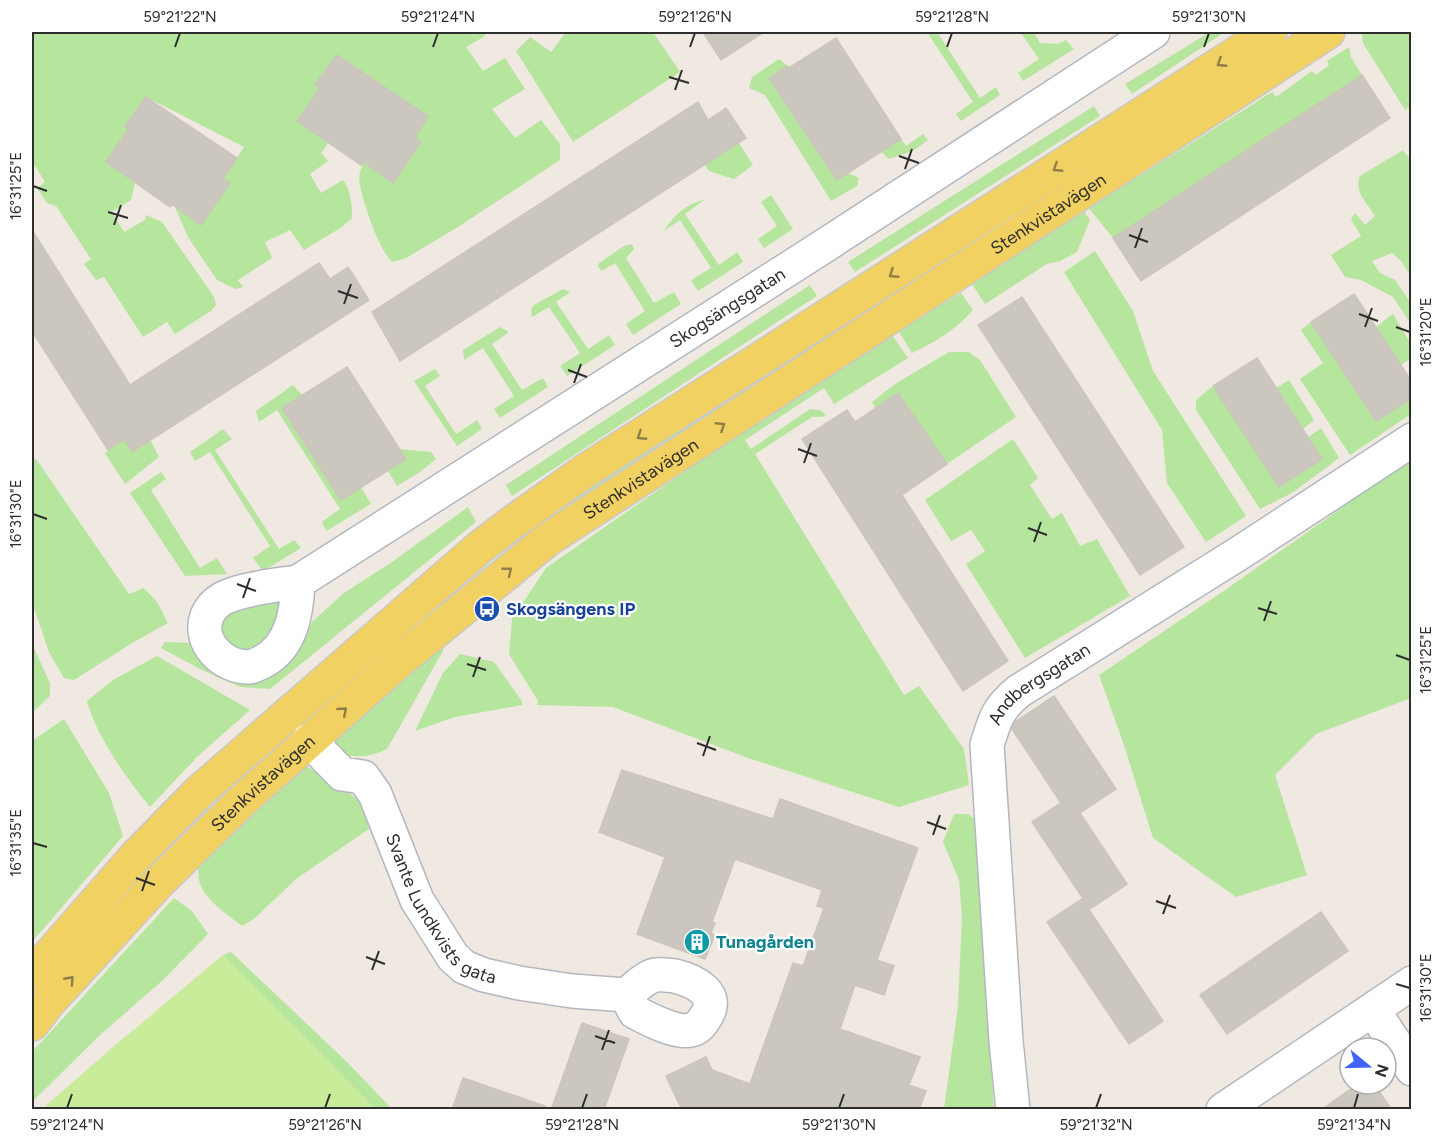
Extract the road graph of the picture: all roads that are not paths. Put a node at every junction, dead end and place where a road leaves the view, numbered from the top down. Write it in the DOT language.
graph roads {
  1 [pos="1153,32"];
  2 [pos="1270,32"];
  3 [pos="1328,32"];
  4 [pos="1412,440"];
  5 [pos="298,582"];
  6 [pos="288,713"];
  7 [pos="309,740"];
  8 [pos="32,975"];
  9 [pos="1412,983"];
  10 [pos="626,995"];
  11 [pos="1372,1011"];
  12 [pos="32,1024"];
  13 [pos="1412,1069"];
  14 [pos="1013,1108"];
  15 [pos="1223,1110"];
  1 -- 5 [label="street, Skogsängsgatan"];
  2 -- 6 [label="main road, Stenkvistavägen, one-way"];
  7 -- 3 [label="main road, Stenkvistavägen, one-way"];
  4 -- 14 [label="street, Andbergsgatan"];
  6 -- 7 [label="main road"];
  6 -- 8 [label="main road, Stenkvistavägen"];
  7 -- 10 [label="street, Svante Lundkvists gata"];
  12 -- 7 [label="main road, Stenkvistavägen, one-way"];
  9 -- 11 [label="street"];
  11 -- 13 [label="street"];
  11 -- 15 [label="street"];
}
